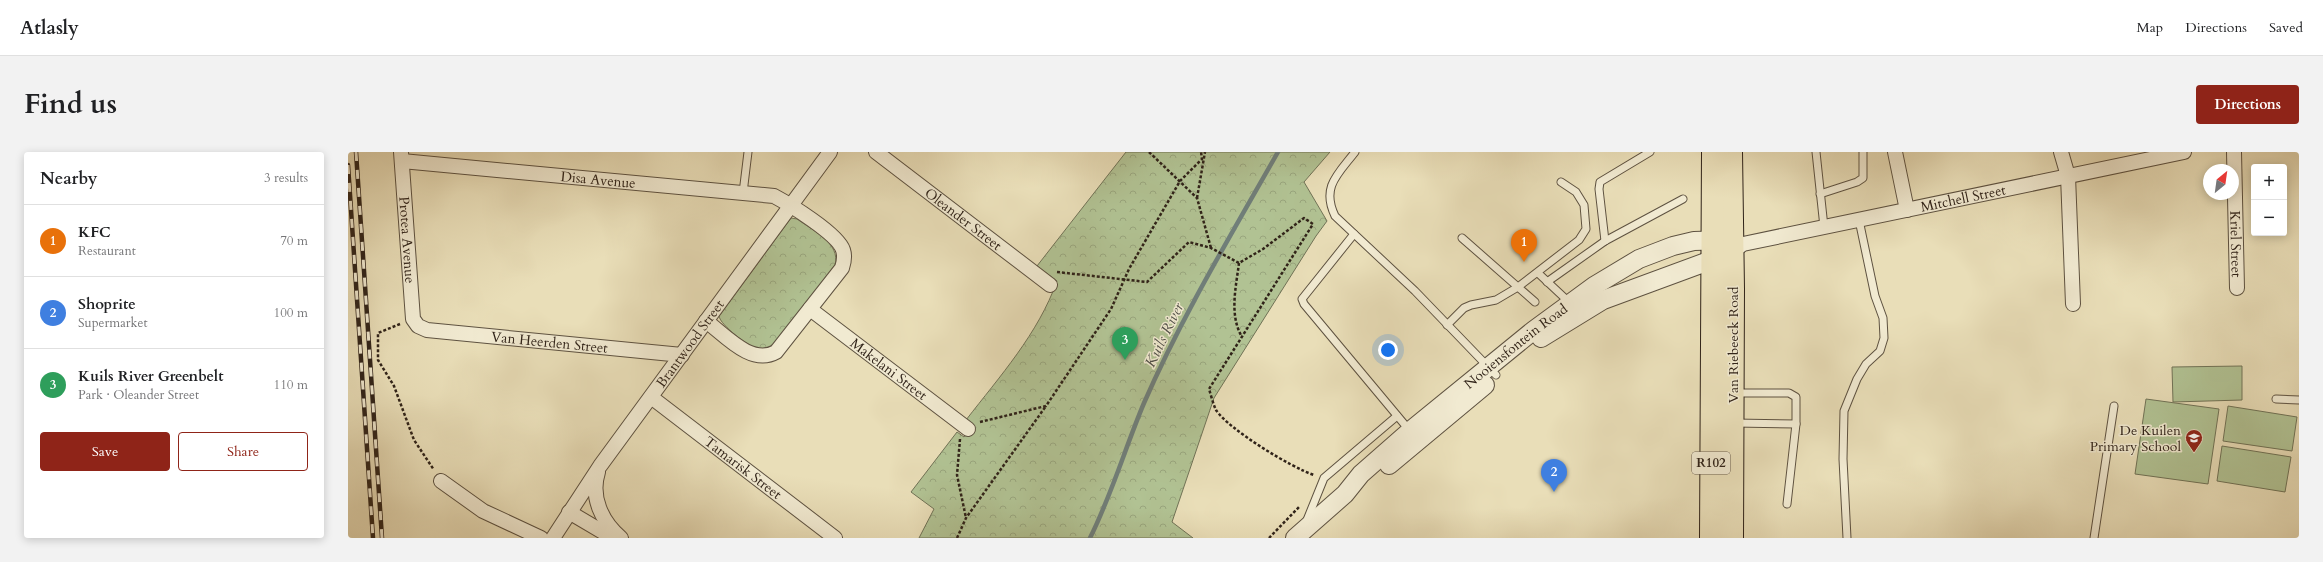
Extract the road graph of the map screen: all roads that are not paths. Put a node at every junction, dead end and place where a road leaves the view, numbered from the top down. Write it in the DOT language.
graph roads {
  1 [pos="748,152"];
  2 [pos="830,152"];
  3 [pos="876,152"];
  4 [pos="1355,152"];
  5 [pos="1650,152"];
  6 [pos="1713,152"];
  7 [pos="1730,152"];
  8 [pos="1816,152"];
  9 [pos="1863,152"];
  10 [pos="1895,152"];
  11 [pos="2060,152"];
  12 [pos="2184,152"];
  13 [pos="2234,152"];
  14 [pos="402,156"];
  15 [pos="2068,176"];
  16 [pos="1561,182"];
  17 [pos="743,193"];
  18 [pos="1820,194"];
  19 [pos="1683,199"];
  20 [pos="791,205"];
  21 [pos="1907,210"];
  22 [pos="1858,220"];
  23 [pos="1824,227"];
  24 [pos="1354,234"];
  25 [pos="1462,238"];
  26 [pos="1605,241"];
  27 [pos="1727,247"];
  28 [pos="1538,273"];
  29 [pos="1045,281"];
  30 [pos="1547,282"];
  31 [pos="1518,287"];
  32 [pos="2237,288"];
  33 [pos="1535,302"];
  34 [pos="1570,303"];
  35 [pos="2073,304"];
  36 [pos="810,309"];
  37 [pos="706,321"];
  38 [pos="415,323"];
  39 [pos="1448,325"];
  40 [pos="682,355"];
  41 [pos="1492,370"];
  42 [pos="1733,393"];
  43 [pos="651,397"];
  44 [pos="2276,399"];
  45 [pos="2299,400"];
  46 [pos="2114,406"];
  47 [pos="1397,416"];
  48 [pos="1733,423"];
  49 [pos="1796,424"];
  50 [pos="968,429"];
  51 [pos="1410,431"];
  52 [pos="600,466"];
  53 [pos="441,481"];
  54 [pos="1345,494"];
  55 [pos="1787,504"];
  56 [pos="569,512"];
  57 [pos="1299,534"];
  58 [pos="541,538"];
  59 [pos="553,538"];
  60 [pos="613,538"];
  61 [pos="621,538"];
  62 [pos="835,538"];
  63 [pos="1711,538"];
  64 [pos="1732,538"];
  65 [pos="1847,538"];
  66 [pos="2094,538"];
  1 -- 17 [label="lane"];
  2 -- 20 [label="street, Brantwood Street"];
  3 -- 29 [label="street, Oleander Street"];
  4 -- 24 [label="lane"];
  5 -- 26 [label="lane"];
  6 -- 27 [label="main road, Van Riebeeck Road / R102"];
  7 -- 27 [label="main road, Van Riebeeck Road / R102"];
  8 -- 18 [label="lane"];
  9 -- 18 [label="lane"];
  10 -- 21 [label="street"];
  11 -- 15 [label="street"];
  12 -- 15 [label="street, Mitchell Street"];
  13 -- 32 [label="street, Kriel Street"];
  14 -- 17 [label="street, Disa Avenue"];
  14 -- 38 [label="street, Protea Avenue"];
  15 -- 21 [label="street, Mitchell Street"];
  15 -- 35 [label="street"];
  16 -- 28 [label="lane"];
  17 -- 20 [label="street, Disa Avenue"];
  18 -- 23 [label="lane"];
  19 -- 26 [label="lane"];
  20 -- 36 [label="street"];
  20 -- 37 [label="street, Brantwood Street"];
  21 -- 22 [label="street, Mitchell Street"];
  22 -- 23 [label="street, Mitchell Street"];
  22 -- 65 [label="lane"];
  23 -- 27 [label="street, Mitchell Street"];
  24 -- 39 [label="lane"];
  24 -- 47 [label="lane"];
  25 -- 31 [label="lane"];
  26 -- 30 [label="lane"];
  27 -- 34 [label="street, Nooiensfontein Road"];
  27 -- 41 [label="street, Nooiensfontein Road"];
  27 -- 42 [label="main road, Van Riebeeck Road / R102"];
  27 -- 63 [label="main road, Van Riebeeck Road / R102"];
  28 -- 30 [label="lane"];
  28 -- 31 [label="lane"];
  30 -- 34 [label="lane"];
  31 -- 33 [label="lane"];
  31 -- 39 [label="lane"];
  34 -- 41 [label="street, Nooiensfontein Road"];
  36 -- 37 [label="street"];
  36 -- 50 [label="street, Makelani Street"];
  37 -- 40 [label="street, Brantwood Street"];
  38 -- 40 [label="street, Van Heerden Street"];
  39 -- 41 [label="lane"];
  40 -- 43 [label="street, Brantwood Street"];
  41 -- 51 [label="street, Nooiensfontein Road"];
  41 -- 54 [label="street, Nooiensfontein Road"];
  42 -- 48 [label="main road, Van Riebeeck Road / R102"];
  42 -- 49 [label="lane"];
  43 -- 52 [label="street, Brantwood Street"];
  43 -- 62 [label="street, Tamarisk Street"];
  44 -- 45 [label="lane"];
  46 -- 66 [label="lane"];
  47 -- 51 [label="lane"];
  47 -- 57 [label="lane"];
  48 -- 49 [label="lane"];
  48 -- 64 [label="main road, Van Riebeeck Road / R102"];
  49 -- 55 [label="lane"];
  51 -- 54 [label="street, Nooiensfontein Road"];
  52 -- 56 [label="street, Brantwood Street"];
  52 -- 61 [label="street"];
  53 -- 58 [label="street"];
  54 -- 57 [label="street, Nooiensfontein Road"];
  56 -- 59 [label="street, Brantwood Street"];
  56 -- 60 [label="street"];
}
